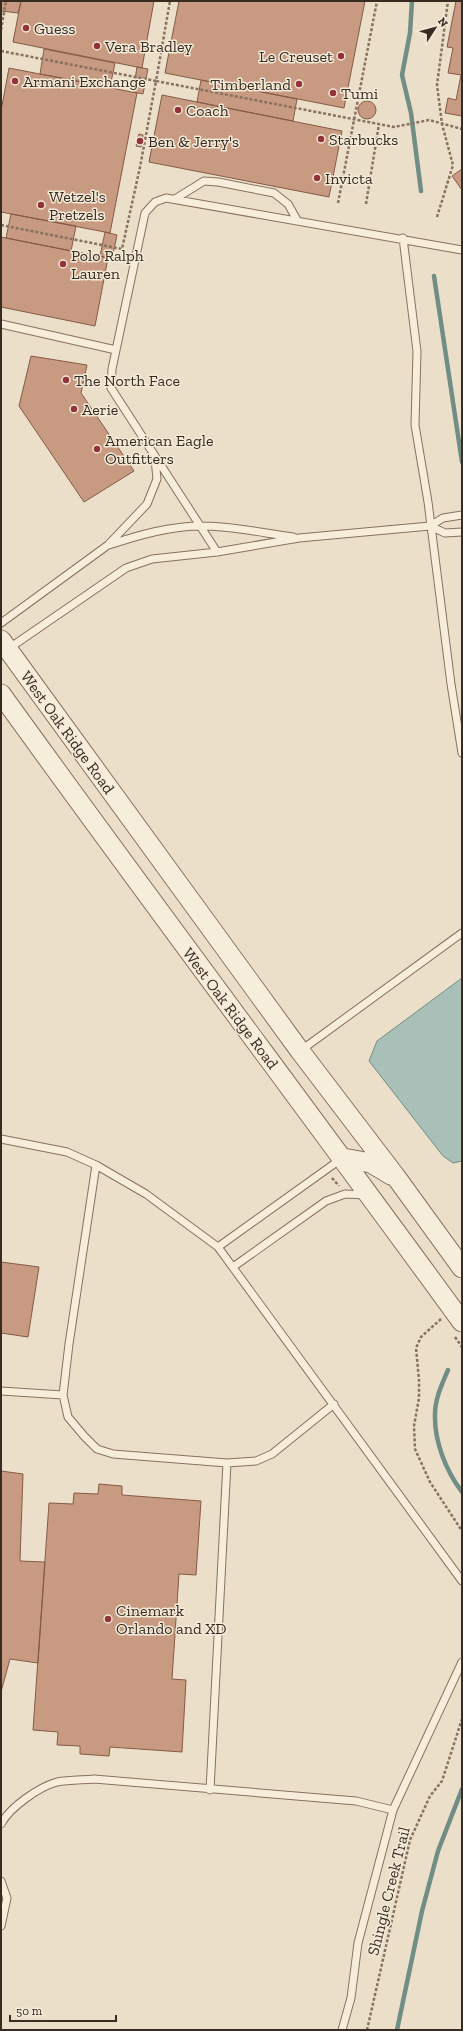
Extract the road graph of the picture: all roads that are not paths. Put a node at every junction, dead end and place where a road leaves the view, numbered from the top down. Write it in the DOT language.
graph roads {
  1 [pos="175,199"];
  2 [pos="297,220"];
  3 [pos="403,238"];
  4 [pos="462,250"];
  5 [pos="1,324"];
  6 [pos="116,350"];
  7 [pos="156,459"];
  8 [pos="462,515"];
  9 [pos="200,526"];
  10 [pos="430,526"];
  11 [pos="462,532"];
  12 [pos="299,538"];
  13 [pos="108,545"];
  14 [pos="217,552"];
  15 [pos="1,623"];
  16 [pos="3,648"];
  17 [pos="1,694"];
  18 [pos="462,753"];
  19 [pos="462,933"];
  20 [pos="300,1051"];
  21 [pos="1,1139"];
  22 [pos="343,1158"];
  23 [pos="96,1164"];
  24 [pos="396,1177"];
  25 [pos="369,1195"];
  26 [pos="218,1247"];
  27 [pos="233,1267"];
  28 [pos="462,1268"];
  29 [pos="462,1322"];
  30 [pos="1,1391"];
  31 [pos="63,1396"];
  32 [pos="334,1404"];
  33 [pos="227,1463"];
  34 [pos="462,1581"];
  35 [pos="462,1662"];
  36 [pos="210,1790"];
  37 [pos="393,1810"];
  38 [pos="1,1822"];
  39 [pos="1,1881"];
  40 [pos="1,1926"];
  41 [pos="342,2030"];
  1 -- 2 [label="lane"];
  1 -- 2 [label="lane"];
  1 -- 6 [label="lane"];
  2 -- 3 [label="lane"];
  3 -- 4 [label="lane"];
  3 -- 10 [label="lane"];
  5 -- 6 [label="lane"];
  6 -- 7 [label="lane"];
  7 -- 9 [label="lane"];
  7 -- 13 [label="lane"];
  8 -- 10 [label="lane"];
  9 -- 12 [label="lane"];
  9 -- 13 [label="lane"];
  9 -- 14 [label="lane"];
  10 -- 11 [label="lane"];
  10 -- 12 [label="lane"];
  10 -- 18 [label="lane"];
  12 -- 14 [label="lane"];
  13 -- 15 [label="lane"];
  14 -- 16 [label="lane"];
  16 -- 20 [label="street, West Oak Ridge Road"];
  17 -- 22 [label="street, West Oak Ridge Road"];
  19 -- 20 [label="lane"];
  20 -- 24 [label="street, West Oak Ridge Road"];
  21 -- 23 [label="lane"];
  22 -- 24 [label="street"];
  22 -- 25 [label="street, West Oak Ridge Road"];
  22 -- 26 [label="lane"];
  23 -- 26 [label="lane"];
  23 -- 31 [label="lane"];
  24 -- 28 [label="street, West Oak Ridge Road"];
  25 -- 27 [label="lane"];
  25 -- 29 [label="street, West Oak Ridge Road"];
  26 -- 27 [label="lane"];
  27 -- 32 [label="lane"];
  30 -- 31 [label="lane"];
  31 -- 33 [label="lane"];
  32 -- 33 [label="lane"];
  32 -- 34 [label="lane"];
  33 -- 36 [label="lane"];
  35 -- 37 [label="lane"];
  36 -- 37 [label="lane"];
  36 -- 38 [label="lane"];
  37 -- 41 [label="lane"];
  39 -- 40 [label="lane"];
}
